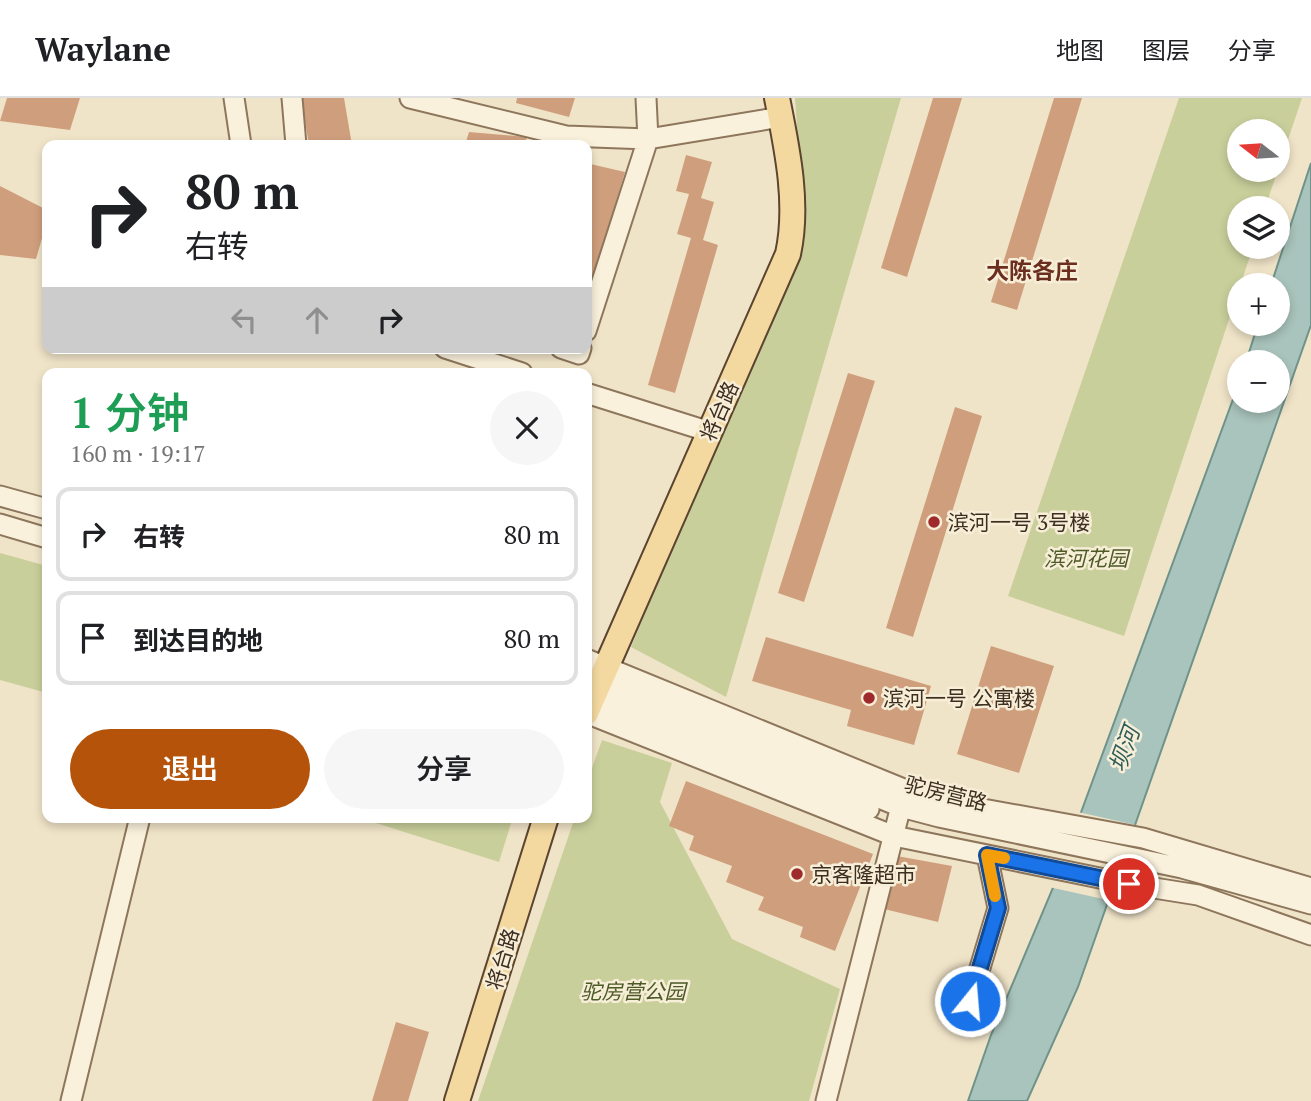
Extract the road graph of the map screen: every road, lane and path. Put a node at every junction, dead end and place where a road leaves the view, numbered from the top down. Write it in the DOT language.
graph roads {
  1 [pos="233,98"];
  2 [pos="292,98"];
  3 [pos="411,98"];
  4 [pos="646,98"];
  5 [pos="779,107"];
  6 [pos="648,139"];
  7 [pos="240,140"];
  8 [pos="296,140"];
  9 [pos="592,312"];
  10 [pos="463,354"];
  11 [pos="507,368"];
  12 [pos="592,395"];
  13 [pos="710,432"];
  14 [pos="0,496"];
  15 [pos="0,507"];
  16 [pos="42,508"];
  17 [pos="42,520"];
  18 [pos="0,524"];
  19 [pos="42,537"];
  20 [pos="0,538"];
  21 [pos="42,551"];
  22 [pos="592,686"];
  23 [pos="592,688"];
  24 [pos="592,688"];
  25 [pos="900,813"];
  26 [pos="139,823"];
  27 [pos="544,823"];
  28 [pos="1045,843"];
  29 [pos="987,855"];
  30 [pos="1133,869"];
  31 [pos="1311,888"];
  32 [pos="1311,904"];
  33 [pos="1311,918"];
  34 [pos="1311,935"];
  35 [pos="970,1001"];
  36 [pos="71,1101"];
  37 [pos="457,1101"];
  38 [pos="826,1101"];
  1 -- 7 [label="street"];
  2 -- 8 [label="street"];
  3 -- 6 [label="street"];
  4 -- 6 [label="street"];
  5 -- 6 [label="street"];
  5 -- 13 [label="main road, 将台路"];
  6 -- 9 [label="street"];
  10 -- 11 [label="street"];
  12 -- 13 [label="street"];
  13 -- 22 [label="main road, 将台路"];
  14 -- 16 [label="street"];
  15 -- 17 [label="street"];
  18 -- 19 [label="street"];
  20 -- 21 [label="street"];
  23 -- 25 [label="street"];
  24 -- 25 [label="street, 驼房营路"];
  25 -- 28 [label="street, 驼房营路"];
  25 -- 28 [label="street"];
  25 -- 29 [label="street"];
  25 -- 38 [label="street"];
  26 -- 36 [label="street"];
  27 -- 37 [label="main road, 将台路"];
  28 -- 29 [label="street"];
  28 -- 30 [label="street, 驼房营路"];
  28 -- 31 [label="street"];
  29 -- 35 [label="street"];
  30 -- 32 [label="street, 驼房营路"];
  30 -- 33 [label="street, 驼房营路"];
  30 -- 34 [label="street"];
}
